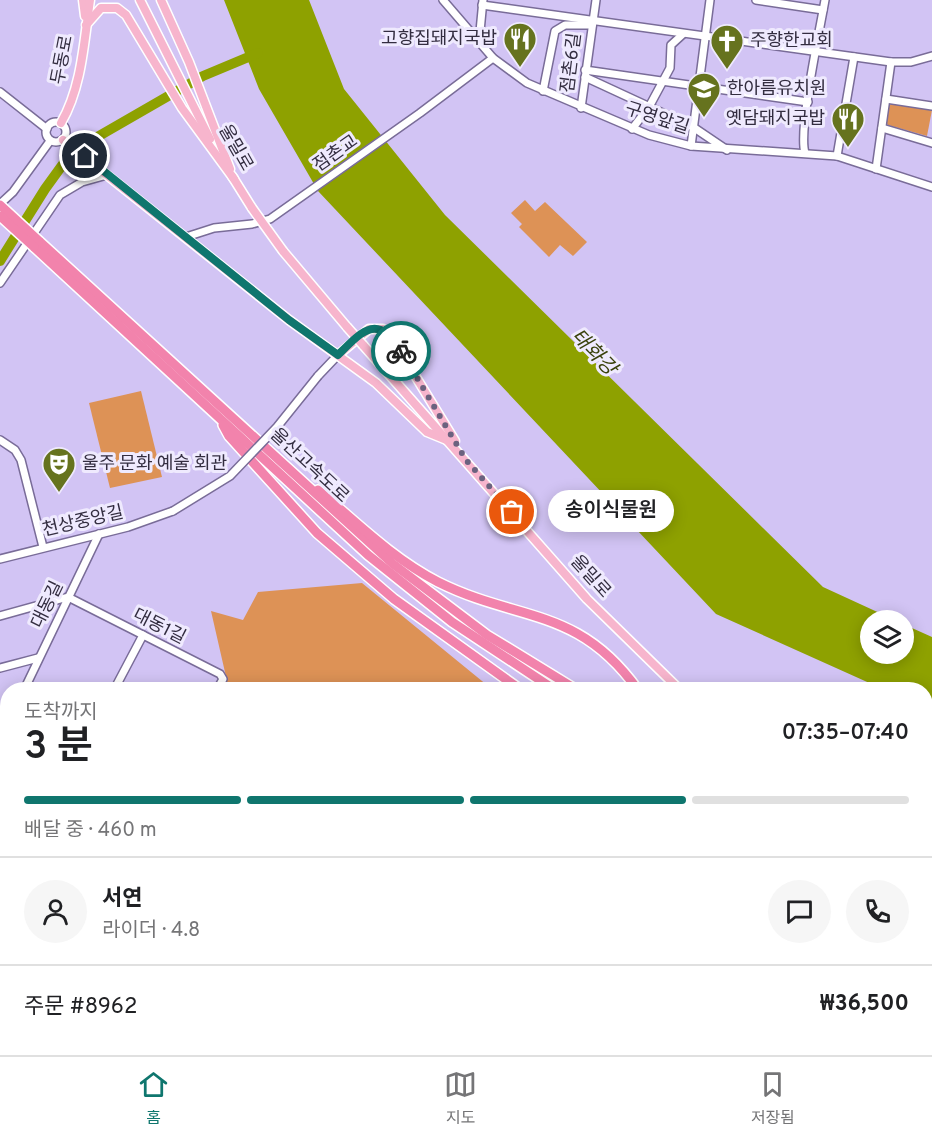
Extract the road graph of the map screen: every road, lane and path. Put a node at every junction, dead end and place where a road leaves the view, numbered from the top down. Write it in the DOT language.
graph roads {
  1 [pos="83,0"];
  2 [pos="90,0"];
  3 [pos="116,0"];
  4 [pos="140,0"];
  5 [pos="161,0"];
  6 [pos="443,0"];
  7 [pos="596,0"];
  8 [pos="710,0"];
  9 [pos="756,0"];
  10 [pos="825,0"];
  11 [pos="482,2"];
  12 [pos="823,10"];
  13 [pos="126,15"];
  14 [pos="592,23"];
  15 [pos="87,25"];
  16 [pos="683,34"];
  17 [pos="705,37"];
  18 [pos="479,42"];
  19 [pos="817,52"];
  20 [pos="932,56"];
  21 [pos="854,57"];
  22 [pos="493,58"];
  23 [pos="891,62"];
  24 [pos="585,74"];
  25 [pos="661,81"];
  26 [pos="698,86"];
  27 [pos="543,91"];
  28 [pos="0,92"];
  29 [pos="886,99"];
  30 [pos="808,102"];
  31 [pos="932,106"];
  32 [pos="649,107"];
  33 [pos="581,108"];
  34 [pos="61,123"];
  35 [pos="693,127"];
  36 [pos="882,128"];
  37 [pos="47,129"];
  38 [pos="632,129"];
  39 [pos="50,141"];
  40 [pos="67,142"];
  41 [pos="932,143"];
  42 [pos="691,146"];
  43 [pos="727,150"];
  44 [pos="806,153"];
  45 [pos="837,156"];
  46 [pos="876,169"];
  47 [pos="107,175"];
  48 [pos="234,179"];
  49 [pos="932,187"];
  50 [pos="0,205"];
  51 [pos="0,216"];
  52 [pos="186,237"];
  53 [pos="36,244"];
  54 [pos="0,283"];
  55 [pos="338,355"];
  56 [pos="218,418"];
  57 [pos="0,440"];
  58 [pos="449,441"];
  59 [pos="466,460"];
  60 [pos="305,485"];
  61 [pos="99,534"];
  62 [pos="43,547"];
  63 [pos="0,559"];
  64 [pos="68,597"];
  65 [pos="0,616"];
  66 [pos="143,635"];
  67 [pos="38,658"];
  68 [pos="0,668"];
  69 [pos="28,682"];
  70 [pos="118,682"];
  71 [pos="221,682"];
  72 [pos="510,682"];
  73 [pos="542,682"];
  74 [pos="564,682"];
  75 [pos="631,682"];
  76 [pos="672,682"];
  1 -- 15 [label="main road"];
  2 -- 15 [label="main road, 두동로"];
  3 -- 13 [label="main road"];
  4 -- 48 [label="main road, 울밀로"];
  5 -- 48 [label="main road"];
  6 -- 18 [label="street, 구영앞길"];
  7 -- 14 [label="street"];
  8 -- 17 [label="street"];
  9 -- 12 [label="street"];
  10 -- 12 [label="street"];
  11 -- 14 [label="street, 점촌6길"];
  11 -- 18 [label="street"];
  12 -- 19 [label="street"];
  13 -- 15 [label="main road"];
  13 -- 48 [label="main road"];
  14 -- 16 [label="street, 점촌6길"];
  14 -- 24 [label="street, 점촌6길"];
  14 -- 27 [label="street"];
  15 -- 34 [label="main road, 두동로"];
  16 -- 17 [label="street, 점촌6길"];
  16 -- 25 [label="street"];
  17 -- 19 [label="street, 점촌6길"];
  17 -- 26 [label="street"];
  18 -- 22 [label="street, 구영앞길"];
  19 -- 21 [label="street, 점촌6길"];
  19 -- 30 [label="street"];
  20 -- 23 [label="street, 점촌6길"];
  21 -- 23 [label="street, 점촌6길"];
  21 -- 45 [label="street"];
  22 -- 27 [label="street, 구영앞길"];
  22 -- 52 [label="street, 점촌교"];
  23 -- 29 [label="street"];
  24 -- 25 [label="street"];
  24 -- 32 [label="street"];
  24 -- 33 [label="street, 점촌6길"];
  25 -- 26 [label="street"];
  25 -- 32 [label="street"];
  26 -- 30 [label="street"];
  26 -- 35 [label="street"];
  27 -- 33 [label="street, 구영앞길"];
  28 -- 37 [label="street"];
  29 -- 31 [label="street"];
  29 -- 36 [label="street"];
  30 -- 44 [label="street"];
  32 -- 35 [label="street"];
  32 -- 38 [label="street"];
  33 -- 38 [label="street, 구영앞길"];
  34 -- 37 [label="street"];
  34 -- 40 [label="street"];
  35 -- 42 [label="street"];
  35 -- 43 [label="street"];
  36 -- 41 [label="street"];
  36 -- 46 [label="street"];
  37 -- 39 [label="street"];
  38 -- 42 [label="street, 구영앞길"];
  39 -- 40 [label="street"];
  39 -- 50 [label="street"];
  40 -- 47 [label="main road"];
  42 -- 43 [label="street, 구영앞길"];
  43 -- 44 [label="street, 구영앞길"];
  44 -- 45 [label="street, 구영앞길"];
  45 -- 46 [label="street, 구영앞길"];
  46 -- 49 [label="street, 구영앞길"];
  47 -- 52 [label="main road"];
  47 -- 54 [label="street"];
  48 -- 58 [label="main road, 울밀로, bridge"];
  50 -- 53 [label="highway, bridge"];
  51 -- 53 [label="highway, bridge"];
  52 -- 55 [label="main road"];
  53 -- 56 [label="highway, 울산고속도로"];
  53 -- 60 [label="highway, 울산고속도로"];
  55 -- 58 [label="main road"];
  55 -- 59 [label="main road"];
  55 -- 61 [label="street, 천상중앙길, bridge"];
  56 -- 72 [label="highway"];
  56 -- 73 [label="highway, 울산고속도로"];
  57 -- 62 [label="street"];
  58 -- 59 [label="main road, 울밀로"];
  59 -- 76 [label="main road, 울밀로"];
  60 -- 74 [label="highway, 울산고속도로"];
  60 -- 75 [label="highway"];
  61 -- 62 [label="street, 천상중앙길"];
  61 -- 64 [label="street, 대동길"];
  62 -- 63 [label="street, 천상중앙길"];
  64 -- 65 [label="street"];
  64 -- 66 [label="street, 대동1길"];
  64 -- 67 [label="street, 대동길"];
  66 -- 70 [label="street"];
  66 -- 71 [label="street, 대동1길"];
  67 -- 68 [label="street"];
  67 -- 69 [label="street, 대동길"];
}
